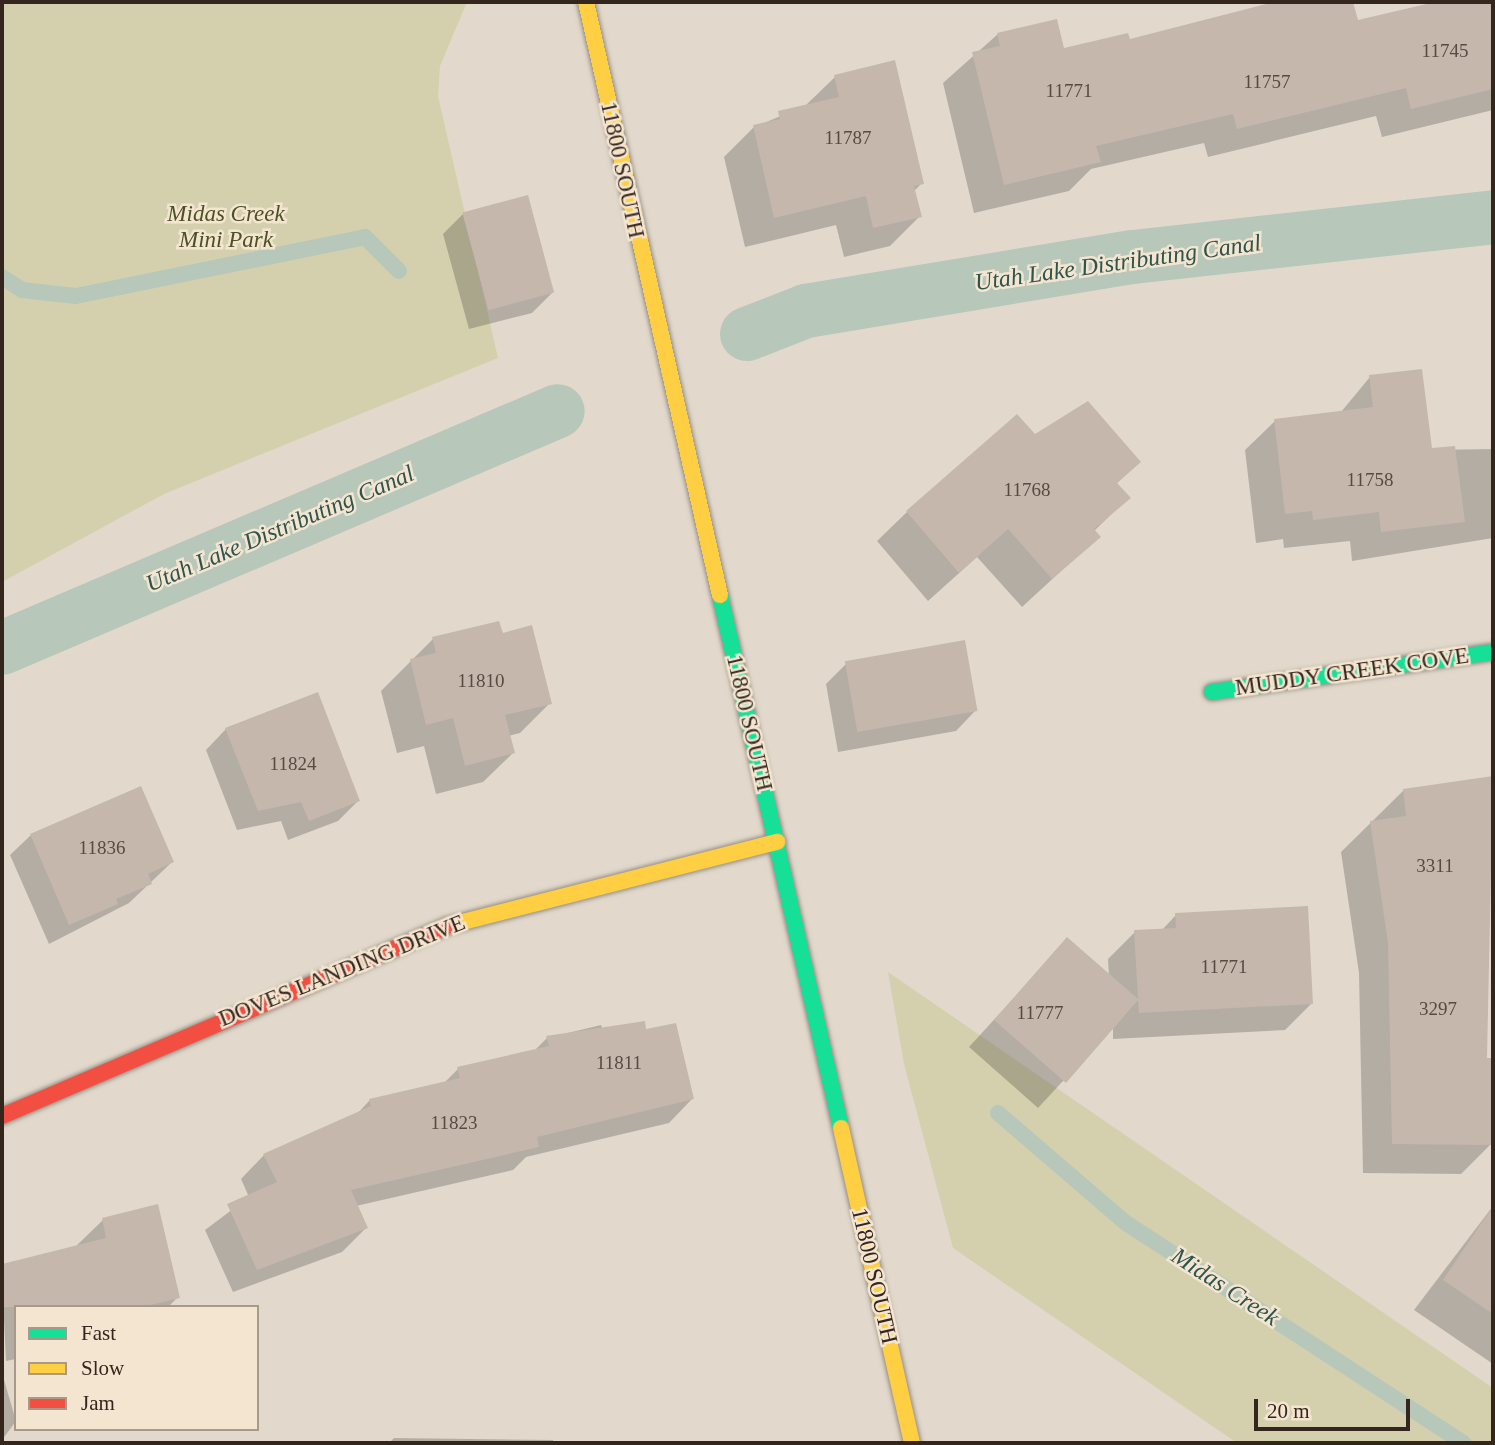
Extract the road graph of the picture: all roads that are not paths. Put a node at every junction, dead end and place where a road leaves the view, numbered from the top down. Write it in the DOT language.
graph roads {
  1 [pos="586,2"];
  2 [pos="1493,652"];
  3 [pos="1212,692"];
  4 [pos="777,842"];
  5 [pos="2,1116"];
  6 [pos="912,1443"];
  1 -- 4 [label="main road, 11800 SOUTH"];
  2 -- 3 [label="main road, MUDDY CREEK COVE"];
  4 -- 5 [label="main road, DOVES LANDING DRIVE"];
  4 -- 6 [label="main road, 11800 SOUTH"];
}
